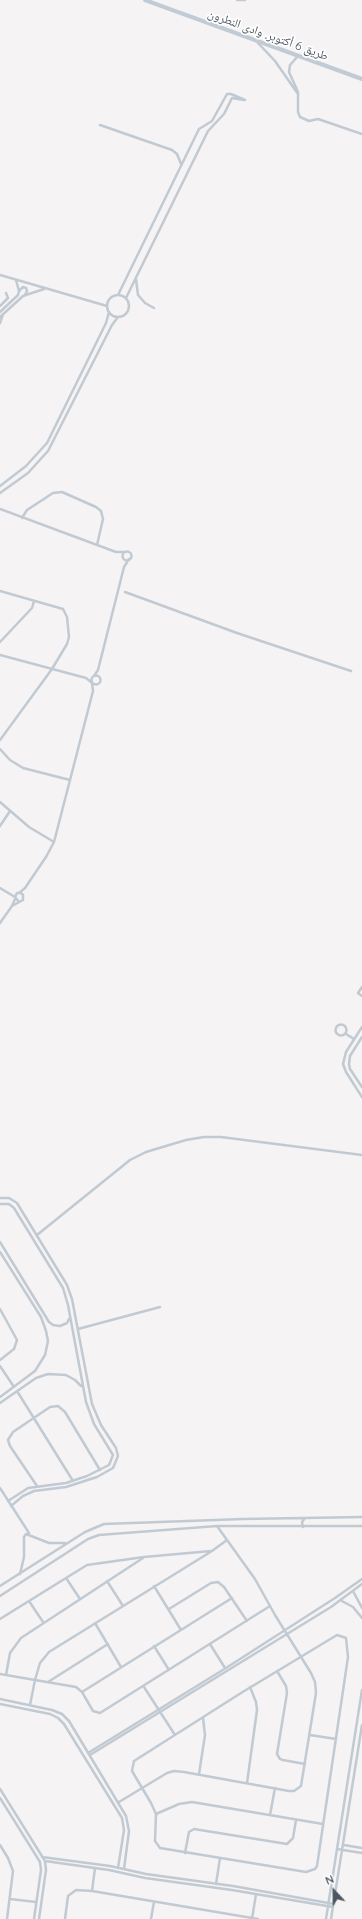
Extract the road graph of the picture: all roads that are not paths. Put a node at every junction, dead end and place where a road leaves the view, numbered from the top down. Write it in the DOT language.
graph roads {
  1 [pos="145,0"];
  2 [pos="237,0"];
  3 [pos="245,0"];
  4 [pos="256,41"];
  5 [pos="298,56"];
  6 [pos="362,79"];
  7 [pos="228,94"];
  8 [pos="299,95"];
  9 [pos="231,99"];
  10 [pos="206,124"];
  11 [pos="100,125"];
  12 [pos="211,128"];
  13 [pos="362,134"];
  14 [pos="181,165"];
  15 [pos="0,275"];
  16 [pos="136,276"];
  17 [pos="16,280"];
  18 [pos="46,289"];
  19 [pos="19,291"];
  20 [pos="6,293"];
  21 [pos="25,295"];
  22 [pos="118,295"];
  23 [pos="126,298"];
  24 [pos="0,306"];
  25 [pos="107,306"];
  26 [pos="154,308"];
  27 [pos="0,312"];
  28 [pos="108,312"];
  29 [pos="3,314"];
  30 [pos="0,317"];
  31 [pos="118,317"];
  32 [pos="0,323"];
  33 [pos="42,451"];
  34 [pos="46,454"];
  35 [pos="0,486"];
  36 [pos="0,493"];
  37 [pos="0,509"];
  38 [pos="22,518"];
  39 [pos="97,545"];
  40 [pos="116,552"];
  41 [pos="125,552"];
  42 [pos="123,557"];
  43 [pos="129,559"];
  44 [pos="124,567"];
  45 [pos="0,591"];
  46 [pos="125,592"];
  47 [pos="34,600"];
  48 [pos="0,642"];
  49 [pos="0,655"];
  50 [pos="52,669"];
  51 [pos="98,670"];
  52 [pos="352,671"];
  53 [pos="93,676"];
  54 [pos="86,678"];
  55 [pos="100,678"];
  56 [pos="92,683"];
  57 [pos="97,684"];
  58 [pos="93,691"];
  59 [pos="0,740"];
  60 [pos="0,749"];
  61 [pos="70,780"];
  62 [pos="0,802"];
  63 [pos="10,812"];
  64 [pos="0,826"];
  65 [pos="54,842"];
  66 [pos="0,888"];
  67 [pos="25,888"];
  68 [pos="11,893"];
  69 [pos="18,893"];
  70 [pos="24,896"];
  71 [pos="15,898"];
  72 [pos="19,902"];
  73 [pos="12,906"];
  74 [pos="0,923"];
  75 [pos="362,987"];
  76 [pos="362,996"];
  77 [pos="362,1027"];
  78 [pos="346,1034"];
  79 [pos="362,1037"];
  80 [pos="354,1039"];
  81 [pos="362,1087"];
  82 [pos="362,1097"];
  83 [pos="362,1155"];
  84 [pos="0,1198"];
  85 [pos="0,1204"];
  86 [pos="37,1235"];
  87 [pos="0,1242"];
  88 [pos="0,1252"];
  89 [pos="160,1307"];
  90 [pos="0,1309"];
  91 [pos="70,1318"];
  92 [pos="77,1329"];
  93 [pos="0,1360"];
  94 [pos="0,1366"];
  95 [pos="14,1387"];
  96 [pos="82,1387"];
  97 [pos="17,1391"];
  98 [pos="0,1397"];
  99 [pos="0,1403"];
  100 [pos="33,1418"];
  101 [pos="100,1470"];
  102 [pos="73,1481"];
  103 [pos="37,1486"];
  104 [pos="0,1488"];
  105 [pos="8,1501"];
  106 [pos="11,1506"];
  107 [pos="362,1517"];
  108 [pos="287,1518"];
  109 [pos="305,1518"];
  110 [pos="146,1523"];
  111 [pos="217,1526"];
  112 [pos="362,1526"];
  113 [pos="287,1527"];
  114 [pos="303,1527"];
  115 [pos="145,1530"];
  116 [pos="30,1534"];
  117 [pos="227,1540"];
  118 [pos="68,1543"];
  119 [pos="212,1551"];
  120 [pos="144,1557"];
  121 [pos="20,1574"];
  122 [pos="66,1578"];
  123 [pos="362,1579"];
  124 [pos="107,1581"];
  125 [pos="362,1584"];
  126 [pos="0,1586"];
  127 [pos="154,1586"];
  128 [pos="351,1588"];
  129 [pos="353,1591"];
  130 [pos="0,1596"];
  131 [pos="232,1598"];
  132 [pos="335,1598"];
  133 [pos="80,1599"];
  134 [pos="340,1600"];
  135 [pos="29,1601"];
  136 [pos="123,1606"];
  137 [pos="270,1606"];
  138 [pos="362,1608"];
  139 [pos="168,1609"];
  140 [pos="358,1612"];
  141 [pos="362,1618"];
  142 [pos="0,1619"];
  143 [pos="43,1622"];
  144 [pos="247,1622"];
  145 [pos="95,1623"];
  146 [pos="181,1630"];
  147 [pos="285,1630"];
  148 [pos="287,1633"];
  149 [pos="108,1644"];
  150 [pos="210,1644"];
  151 [pos="154,1646"];
  152 [pos="301,1656"];
  153 [pos="121,1667"];
  154 [pos="225,1668"];
  155 [pos="170,1670"];
  156 [pos="277,1671"];
  157 [pos="0,1674"];
  158 [pos="6,1675"];
  159 [pos="35,1680"];
  160 [pos="48,1682"];
  161 [pos="144,1686"];
  162 [pos="250,1687"];
  163 [pos="362,1690"];
  164 [pos="82,1692"];
  165 [pos="0,1699"];
  166 [pos="0,1704"];
  167 [pos="30,1705"];
  168 [pos="52,1710"];
  169 [pos="159,1710"];
  170 [pos="50,1714"];
  171 [pos="203,1717"];
  172 [pos="362,1725"];
  173 [pos="175,1735"];
  174 [pos="310,1735"];
  175 [pos="336,1739"];
  176 [pos="89,1754"];
  177 [pos="305,1764"];
  178 [pos="199,1774"];
  179 [pos="104,1777"];
  180 [pos="100,1780"];
  181 [pos="247,1783"];
  182 [pos="142,1788"];
  183 [pos="275,1788"];
  184 [pos="0,1789"];
  185 [pos="0,1798"];
  186 [pos="119,1802"];
  187 [pos="342,1812"];
  188 [pos="348,1813"];
  189 [pos="156,1814"];
  190 [pos="270,1815"];
  191 [pos="296,1820"];
  192 [pos="323,1824"];
  193 [pos="29,1836"];
  194 [pos="25,1838"];
  195 [pos="0,1845"];
  196 [pos="344,1845"];
  197 [pos="362,1848"];
  198 [pos="337,1849"];
  199 [pos="343,1850"];
  200 [pos="185,1853"];
  201 [pos="362,1853"];
  202 [pos="42,1857"];
  203 [pos="220,1858"];
  204 [pos="60,1859"];
  205 [pos="44,1861"];
  206 [pos="60,1863"];
  207 [pos="110,1866"];
  208 [pos="95,1868"];
  209 [pos="118,1868"];
  210 [pos="124,1869"];
  211 [pos="109,1870"];
  212 [pos="39,1883"];
  213 [pos="44,1884"];
  214 [pos="216,1884"];
  215 [pos="233,1886"];
  216 [pos="232,1890"];
  217 [pos="92,1891"];
  218 [pos="256,1894"];
  219 [pos="10,1899"];
  220 [pos="36,1902"];
  221 [pos="154,1902"];
  222 [pos="328,1902"];
  223 [pos="334,1904"];
  224 [pos="327,1906"];
  225 [pos="333,1907"];
  226 [pos="252,1918"];
  227 [pos="7,1919"];
  228 [pos="34,1919"];
  229 [pos="39,1919"];
  230 [pos="65,1919"];
  231 [pos="151,1919"];
  232 [pos="258,1919"];
  233 [pos="326,1919"];
  234 [pos="332,1919"];
  1 -- 4 [label="street, طريق 6 أكتوبر, وادى النطرون"];
  2 -- 3 [label="street"];
  4 -- 5 [label="street, طريق 6 أكتوبر, وادى النطرون"];
  4 -- 8 [label="street"];
  5 -- 6 [label="street, طريق 6 أكتوبر, وادى النطرون"];
  5 -- 8 [label="street"];
  7 -- 9 [label="street"];
  7 -- 9 [label="street"];
  7 -- 10 [label="street"];
  8 -- 13 [label="street"];
  9 -- 12 [label="street"];
  10 -- 12 [label="street"];
  10 -- 14 [label="street"];
  11 -- 14 [label="street"];
  12 -- 16 [label="street"];
  14 -- 22 [label="street"];
  15 -- 17 [label="street"];
  16 -- 23 [label="street"];
  16 -- 26 [label="street"];
  17 -- 18 [label="street"];
  17 -- 19 [label="street"];
  18 -- 21 [label="street"];
  18 -- 25 [label="street"];
  19 -- 21 [label="street"];
  19 -- 27 [label="street"];
  20 -- 24 [label="street"];
  21 -- 29 [label="street"];
  22 -- 23 [label="street"];
  22 -- 25 [label="street"];
  23 -- 31 [label="street"];
  25 -- 28 [label="street"];
  28 -- 31 [label="street"];
  28 -- 33 [label="street"];
  29 -- 30 [label="street"];
  29 -- 32 [label="street"];
  31 -- 34 [label="street"];
  33 -- 34 [label="street"];
  33 -- 35 [label="street"];
  34 -- 36 [label="street"];
  37 -- 38 [label="street"];
  38 -- 39 [label="street"];
  38 -- 39 [label="street"];
  39 -- 40 [label="street"];
  40 -- 41 [label="street"];
  40 -- 42 [label="street"];
  41 -- 42 [label="street"];
  41 -- 43 [label="street"];
  42 -- 43 [label="street"];
  42 -- 44 [label="street"];
  43 -- 44 [label="street"];
  44 -- 51 [label="street"];
  45 -- 47 [label="street"];
  46 -- 52 [label="street"];
  47 -- 48 [label="street"];
  47 -- 50 [label="street"];
  49 -- 50 [label="street"];
  50 -- 54 [label="street"];
  50 -- 59 [label="street"];
  51 -- 53 [label="street"];
  51 -- 55 [label="street"];
  53 -- 54 [label="street"];
  53 -- 55 [label="street"];
  53 -- 56 [label="street"];
  54 -- 56 [label="street"];
  55 -- 57 [label="street"];
  56 -- 57 [label="street"];
  56 -- 58 [label="street"];
  57 -- 58 [label="street"];
  58 -- 61 [label="street"];
  60 -- 61 [label="street"];
  61 -- 65 [label="street"];
  62 -- 63 [label="street"];
  63 -- 64 [label="street"];
  63 -- 65 [label="street"];
  65 -- 67 [label="street"];
  66 -- 68 [label="street"];
  67 -- 69 [label="street"];
  67 -- 70 [label="street"];
  68 -- 69 [label="street"];
  68 -- 71 [label="street"];
  69 -- 70 [label="street"];
  69 -- 71 [label="street"];
  70 -- 72 [label="street"];
  71 -- 72 [label="street"];
  71 -- 73 [label="street"];
  72 -- 73 [label="street"];
  73 -- 74 [label="street"];
  75 -- 76 [label="street"];
  77 -- 80 [label="street"];
  78 -- 78 [label="street"];
  78 -- 80 [label="street"];
  79 -- 81 [label="street"];
  80 -- 82 [label="street"];
  83 -- 86 [label="street"];
  84 -- 86 [label="street"];
  85 -- 91 [label="street"];
  86 -- 92 [label="street"];
  87 -- 91 [label="street"];
  88 -- 95 [label="street"];
  89 -- 92 [label="street"];
  90 -- 93 [label="street"];
  91 -- 96 [label="street"];
  92 -- 106 [label="street"];
  94 -- 95 [label="street"];
  95 -- 98 [label="street"];
  96 -- 97 [label="street"];
  96 -- 101 [label="street"];
  97 -- 99 [label="street"];
  97 -- 100 [label="street"];
  100 -- 101 [label="street"];
  100 -- 102 [label="street"];
  100 -- 103 [label="street"];
  101 -- 102 [label="street"];
  102 -- 103 [label="street"];
  103 -- 105 [label="street"];
  104 -- 105 [label="street"];
  105 -- 106 [label="street"];
  106 -- 116 [label="street"];
  107 -- 109 [label="street"];
  108 -- 109 [label="street"];
  108 -- 110 [label="street"];
  108 -- 113 [label="street"];
  109 -- 114 [label="street"];
  110 -- 115 [label="street"];
  110 -- 118 [label="street"];
  111 -- 113 [label="street"];
  111 -- 115 [label="street"];
  111 -- 117 [label="street"];
  112 -- 114 [label="street"];
  113 -- 114 [label="street"];
  115 -- 130 [label="street"];
  116 -- 118 [label="street"];
  116 -- 121 [label="street"];
  117 -- 119 [label="street"];
  117 -- 137 [label="street"];
  118 -- 121 [label="street"];
  119 -- 120 [label="street"];
  119 -- 127 [label="street"];
  120 -- 122 [label="street"];
  120 -- 124 [label="street"];
  121 -- 126 [label="street"];
  122 -- 133 [label="street"];
  122 -- 135 [label="street"];
  123 -- 128 [label="street"];
  124 -- 133 [label="street"];
  124 -- 136 [label="street"];
  125 -- 129 [label="street"];
  127 -- 136 [label="street"];
  127 -- 139 [label="street"];
  128 -- 129 [label="street"];
  128 -- 132 [label="street"];
  129 -- 134 [label="street"];
  129 -- 138 [label="street"];
  131 -- 139 [label="street"];
  131 -- 144 [label="street"];
  131 -- 146 [label="street"];
  132 -- 134 [label="street"];
  132 -- 147 [label="street"];
  133 -- 143 [label="street"];
  134 -- 140 [label="street"];
  134 -- 148 [label="street"];
  135 -- 142 [label="street"];
  135 -- 143 [label="street"];
  136 -- 145 [label="street"];
  137 -- 144 [label="street"];
  137 -- 147 [label="street"];
  138 -- 140 [label="street"];
  139 -- 146 [label="street"];
  140 -- 141 [label="street"];
  143 -- 158 [label="street"];
  144 -- 150 [label="street"];
  145 -- 149 [label="street"];
  145 -- 159 [label="street"];
  146 -- 151 [label="street"];
  147 -- 148 [label="street"];
  147 -- 154 [label="street"];
  148 -- 152 [label="street"];
  148 -- 169 [label="street"];
  149 -- 153 [label="street"];
  149 -- 160 [label="street"];
  150 -- 154 [label="street"];
  150 -- 155 [label="street"];
  151 -- 153 [label="street"];
  151 -- 155 [label="street"];
  152 -- 156 [label="street"];
  152 -- 174 [label="street"];
  152 -- 175 [label="street"];
  153 -- 164 [label="street"];
  154 -- 169 [label="street"];
  155 -- 161 [label="street"];
  156 -- 162 [label="street"];
  156 -- 177 [label="street"];
  157 -- 158 [label="street"];
  158 -- 159 [label="street"];
  159 -- 160 [label="street"];
  159 -- 167 [label="street"];
  160 -- 164 [label="street"];
  161 -- 164 [label="street"];
  161 -- 169 [label="street"];
  162 -- 171 [label="street"];
  162 -- 181 [label="street"];
  163 -- 187 [label="street"];
  165 -- 167 [label="street"];
  166 -- 170 [label="street"];
  167 -- 168 [label="street"];
  168 -- 170 [label="street"];
  168 -- 176 [label="street"];
  169 -- 173 [label="street"];
  169 -- 176 [label="street"];
  170 -- 180 [label="street"];
  171 -- 173 [label="street"];
  171 -- 178 [label="street"];
  172 -- 188 [label="street"];
  173 -- 182 [label="street"];
  174 -- 175 [label="street"];
  174 -- 177 [label="street"];
  175 -- 192 [label="street"];
  176 -- 179 [label="street"];
  177 -- 183 [label="street"];
  178 -- 181 [label="street"];
  178 -- 182 [label="street"];
  179 -- 180 [label="street"];
  179 -- 186 [label="street"];
  180 -- 209 [label="street"];
  181 -- 183 [label="street"];
  182 -- 186 [label="street"];
  182 -- 189 [label="street"];
  183 -- 190 [label="street"];
  184 -- 193 [label="street"];
  185 -- 194 [label="street"];
  186 -- 210 [label="street"];
  187 -- 188 [label="street"];
  187 -- 198 [label="street"];
  188 -- 196 [label="street"];
  189 -- 190 [label="street"];
  189 -- 200 [label="street"];
  190 -- 191 [label="street"];
  191 -- 192 [label="street"];
  191 -- 200 [label="street"];
  192 -- 203 [label="street"];
  193 -- 194 [label="street"];
  193 -- 202 [label="street"];
  194 -- 212 [label="street"];
  195 -- 219 [label="street"];
  196 -- 197 [label="street"];
  196 -- 199 [label="street"];
  198 -- 199 [label="street"];
  198 -- 222 [label="street"];
  199 -- 201 [label="street"];
  199 -- 223 [label="street"];
  200 -- 203 [label="street"];
  202 -- 204 [label="street"];
  202 -- 205 [label="street"];
  203 -- 214 [label="street"];
  204 -- 206 [label="street"];
  204 -- 207 [label="street"];
  205 -- 206 [label="street"];
  205 -- 213 [label="street"];
  206 -- 208 [label="street"];
  207 -- 209 [label="street"];
  207 -- 211 [label="street"];
  208 -- 211 [label="street"];
  208 -- 217 [label="street"];
  209 -- 210 [label="street"];
  210 -- 214 [label="street"];
  211 -- 216 [label="street"];
  212 -- 213 [label="street"];
  212 -- 220 [label="street"];
  213 -- 229 [label="street"];
  214 -- 215 [label="street"];
  215 -- 216 [label="street"];
  215 -- 222 [label="street"];
  216 -- 218 [label="street"];
  217 -- 221 [label="street"];
  217 -- 230 [label="street"];
  218 -- 224 [label="street"];
  218 -- 226 [label="street"];
  219 -- 220 [label="street"];
  219 -- 227 [label="street"];
  220 -- 228 [label="street"];
  221 -- 226 [label="street"];
  221 -- 231 [label="street"];
  222 -- 223 [label="street"];
  222 -- 224 [label="street"];
  223 -- 225 [label="street"];
  224 -- 225 [label="street"];
  224 -- 233 [label="street"];
  225 -- 234 [label="street"];
  226 -- 232 [label="street"];
}
